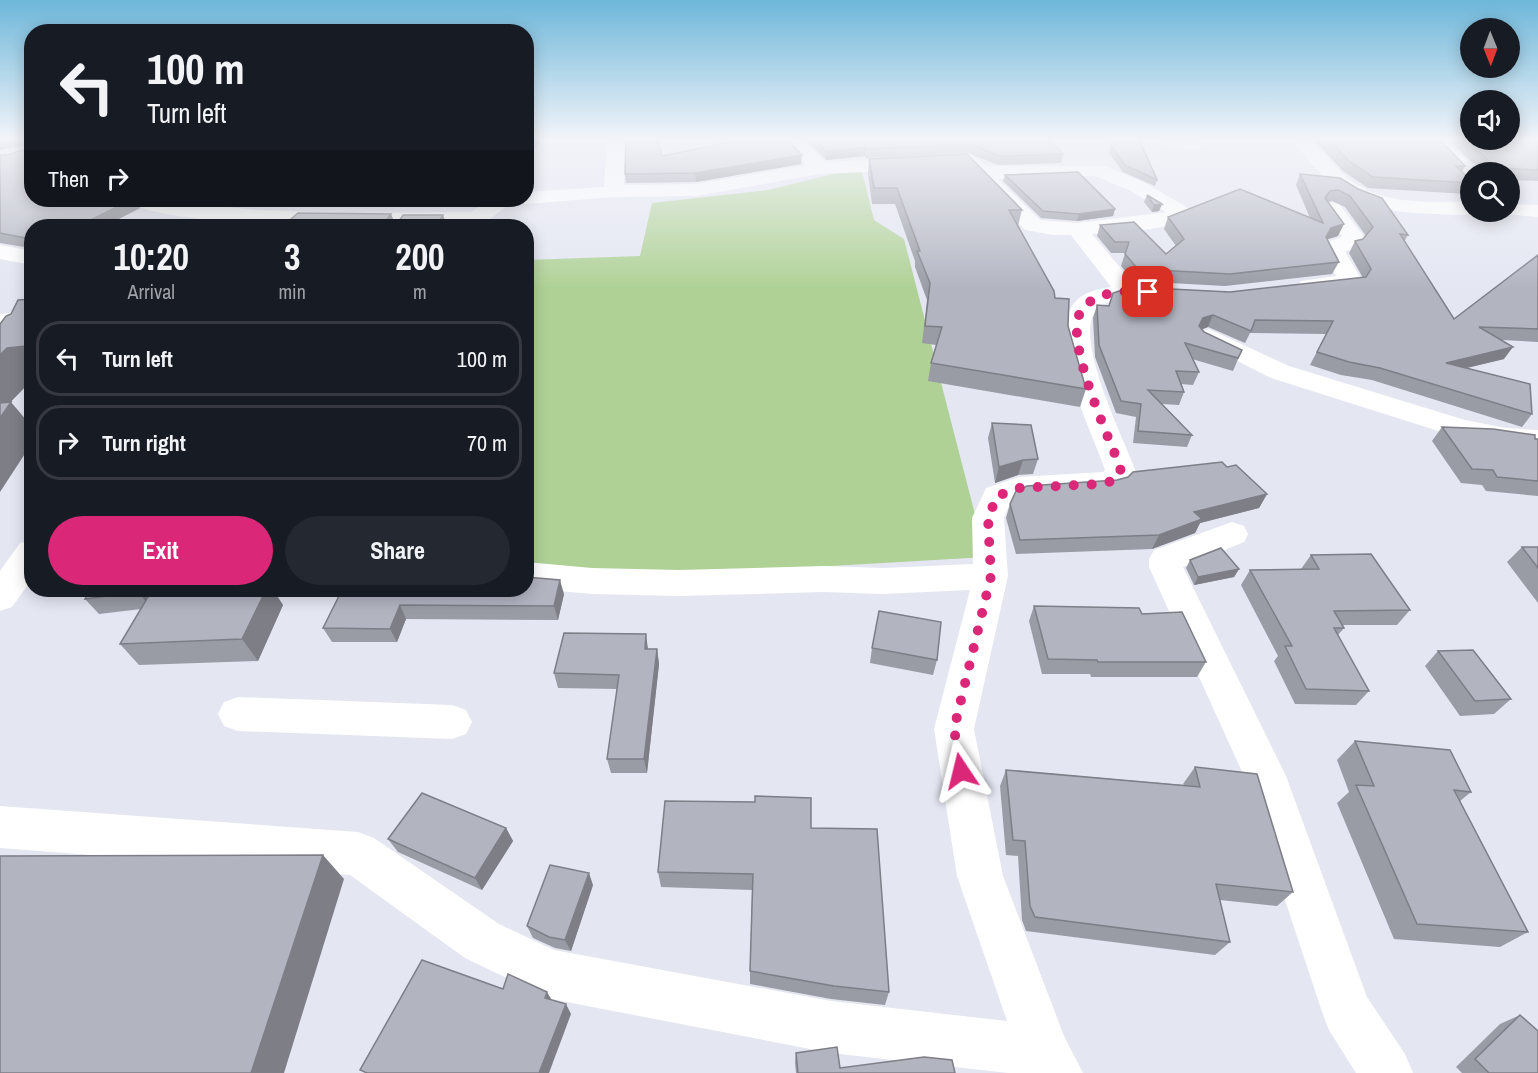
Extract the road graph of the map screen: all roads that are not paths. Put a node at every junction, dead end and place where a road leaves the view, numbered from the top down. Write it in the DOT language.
graph roads {
  1 [pos="701,189"];
  2 [pos="996,189"];
  3 [pos="1142,189"];
  4 [pos="1350,189"];
  5 [pos="614,191"];
  6 [pos="534,198"];
  7 [pos="190,207"];
  8 [pos="204,207"];
  9 [pos="494,207"];
  10 [pos="1332,208"];
  11 [pos="1460,208"];
  12 [pos="1520,210"];
  13 [pos="1538,211"];
  14 [pos="172,219"];
  15 [pos="1077,229"];
  16 [pos="0,252"];
  17 [pos="24,256"];
  18 [pos="1126,290"];
  19 [pos="1279,290"];
  20 [pos="1180,294"];
  21 [pos="1209,337"];
  22 [pos="1538,439"];
  23 [pos="1232,534"];
  24 [pos="24,565"];
  25 [pos="534,576"];
  26 [pos="991,576"];
  27 [pos="0,597"];
  28 [pos="238,714"];
  29 [pos="452,722"];
  30 [pos="0,827"];
  31 [pos="1050,1062"];
  32 [pos="1386,1073"];
  1 -- 5 [label="street"];
  2 -- 15 [label="street"];
  3 -- 15 [label="street"];
  4 -- 11 [label="street"];
  5 -- 6 [label="street"];
  7 -- 14 [label="street"];
  8 -- 9 [label="street"];
  10 -- 19 [label="street"];
  12 -- 13 [label="street"];
  15 -- 18 [label="street"];
  16 -- 17 [label="street"];
  18 -- 20 [label="street"];
  18 -- 26 [label="street"];
  21 -- 22 [label="street"];
  23 -- 32 [label="street"];
  24 -- 27 [label="street"];
  25 -- 26 [label="street"];
  26 -- 31 [label="street"];
  28 -- 29 [label="street"];
  30 -- 31 [label="street"];
}
